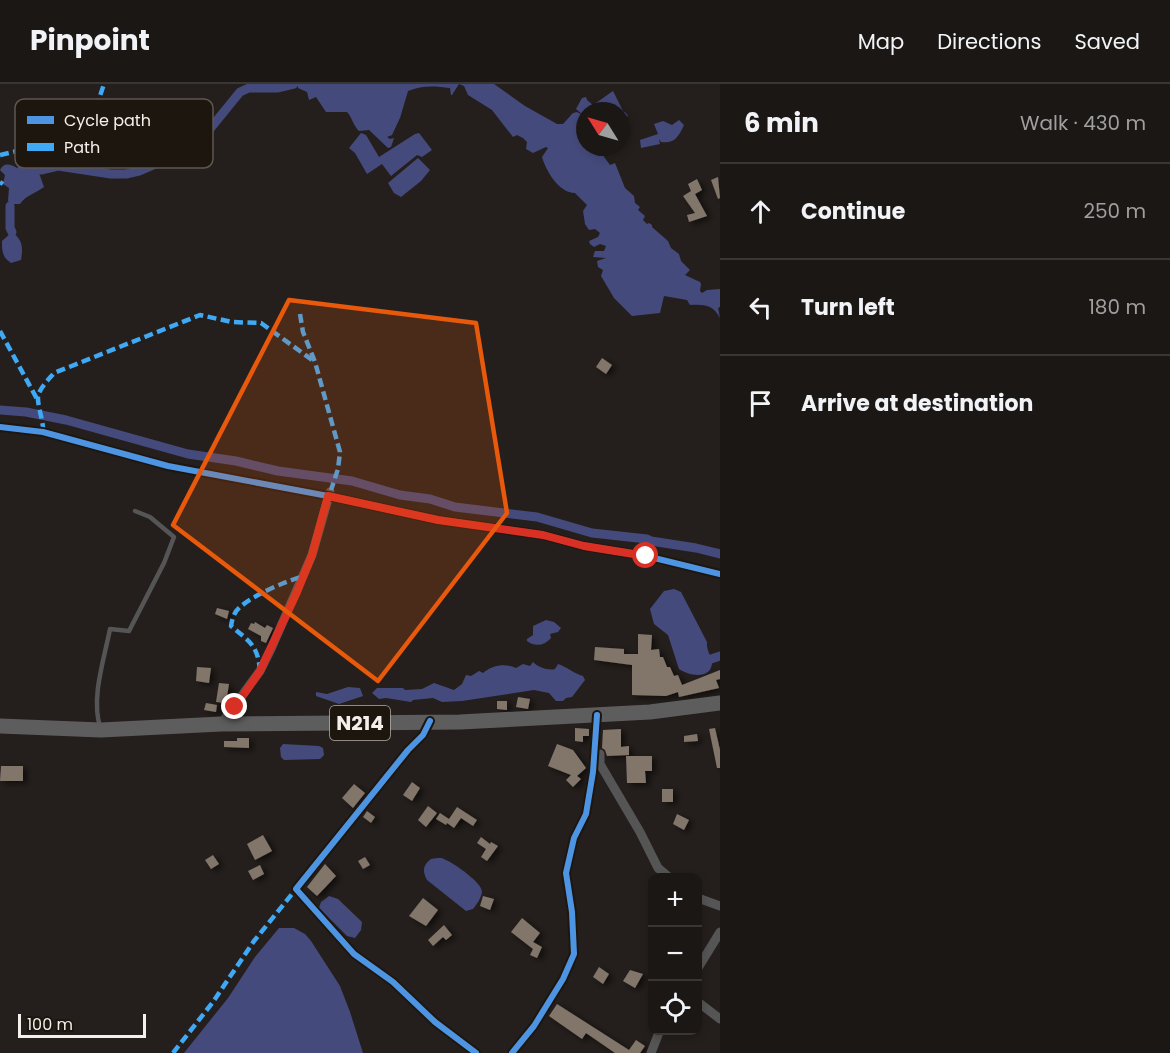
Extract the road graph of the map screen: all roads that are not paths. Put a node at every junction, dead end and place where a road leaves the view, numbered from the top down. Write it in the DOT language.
graph roads {
  1 [pos="0,427"];
  2 [pos="329,493"];
  3 [pos="135,511"];
  4 [pos="720,574"];
  5 [pos="720,704"];
  6 [pos="597,715"];
  7 [pos="430,721"];
  8 [pos="221,724"];
  9 [pos="0,726"];
  10 [pos="101,730"];
  11 [pos="664,873"];
  12 [pos="702,899"];
  13 [pos="720,906"];
  14 [pos="720,932"];
  15 [pos="702,961"];
  16 [pos="702,1005"];
  17 [pos="720,1018"];
  18 [pos="658,1035"];
  19 [pos="476,1053"];
  20 [pos="512,1053"];
  21 [pos="651,1053"];
  1 -- 2 [label="street"];
  2 -- 4 [label="street"];
  2 -- 8 [label="street"];
  3 -- 10 [label="lane"];
  5 -- 6 [label="highway, N214"];
  6 -- 7 [label="highway, N214"];
  6 -- 11 [label="street"];
  6 -- 20 [label="street"];
  7 -- 8 [label="highway, N214"];
  7 -- 19 [label="street"];
  8 -- 10 [label="highway, N214"];
  9 -- 10 [label="highway, N214"];
  12 -- 13 [label="street"];
  14 -- 15 [label="street"];
  16 -- 17 [label="street"];
  18 -- 21 [label="street"];
}
